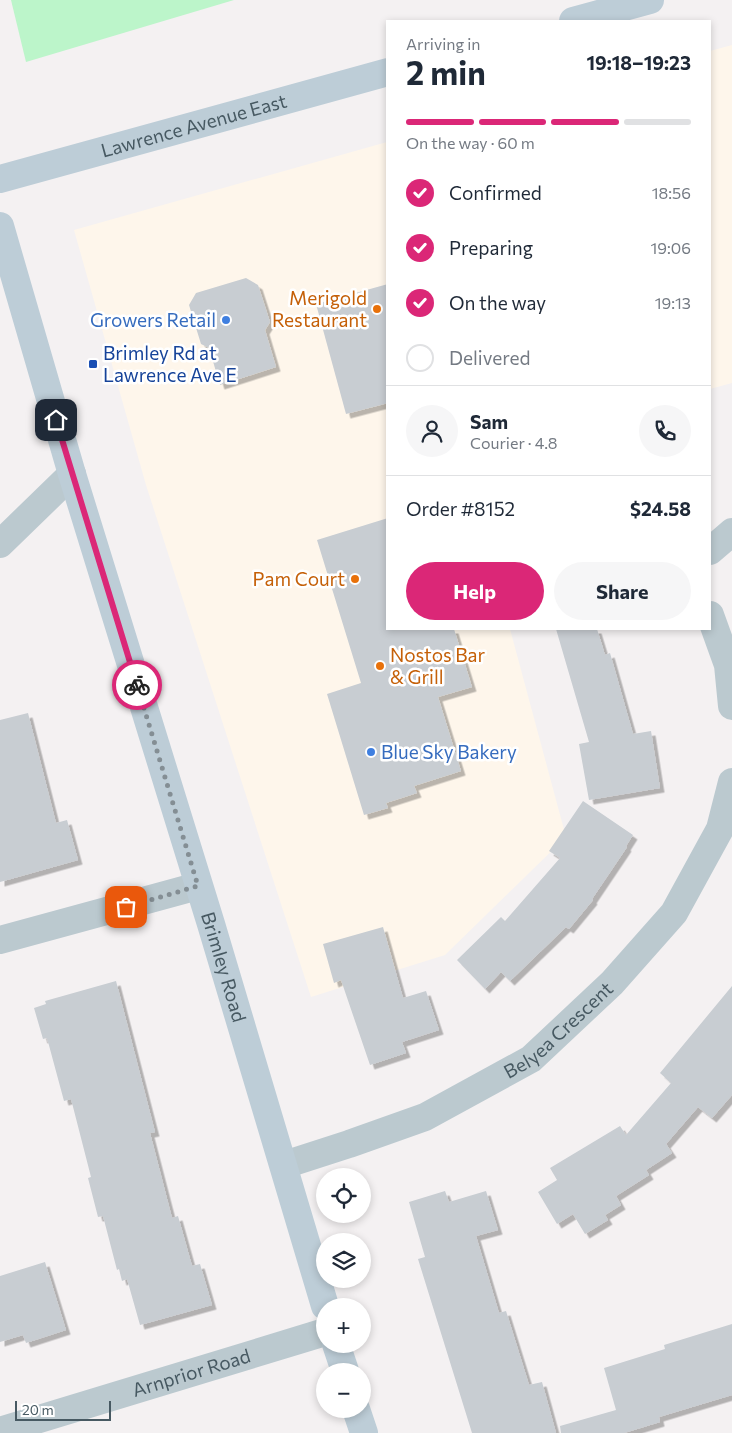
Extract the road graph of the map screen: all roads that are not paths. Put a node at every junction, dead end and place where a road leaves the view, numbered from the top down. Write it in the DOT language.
graph roads {
  1 [pos="650,0"];
  2 [pos="577,20"];
  3 [pos="386,73"];
  4 [pos="0,179"];
  5 [pos="0,226"];
  6 [pos="72,474"];
  7 [pos="732,532"];
  8 [pos="0,544"];
  9 [pos="711,550"];
  10 [pos="711,618"];
  11 [pos="732,706"];
  12 [pos="732,782"];
  13 [pos="198,886"];
  14 [pos="0,940"];
  15 [pos="284,1165"];
  16 [pos="323,1298"];
  17 [pos="316,1335"];
  18 [pos="359,1418"];
  19 [pos="0,1431"];
  20 [pos="364,1433"];
  1 -- 2 [label="main road"];
  3 -- 4 [label="main road, Lawrence Avenue East"];
  5 -- 6 [label="main road, Brimley Road"];
  6 -- 8 [label="street"];
  6 -- 13 [label="main road, Brimley Road"];
  7 -- 9 [label="street"];
  10 -- 11 [label="street"];
  12 -- 15 [label="street, Belyea Crescent"];
  13 -- 14 [label="street"];
  13 -- 15 [label="main road, Brimley Road"];
  15 -- 16 [label="main road, Brimley Road"];
  17 -- 19 [label="street, Arnprior Road"];
  18 -- 20 [label="main road"];
}
